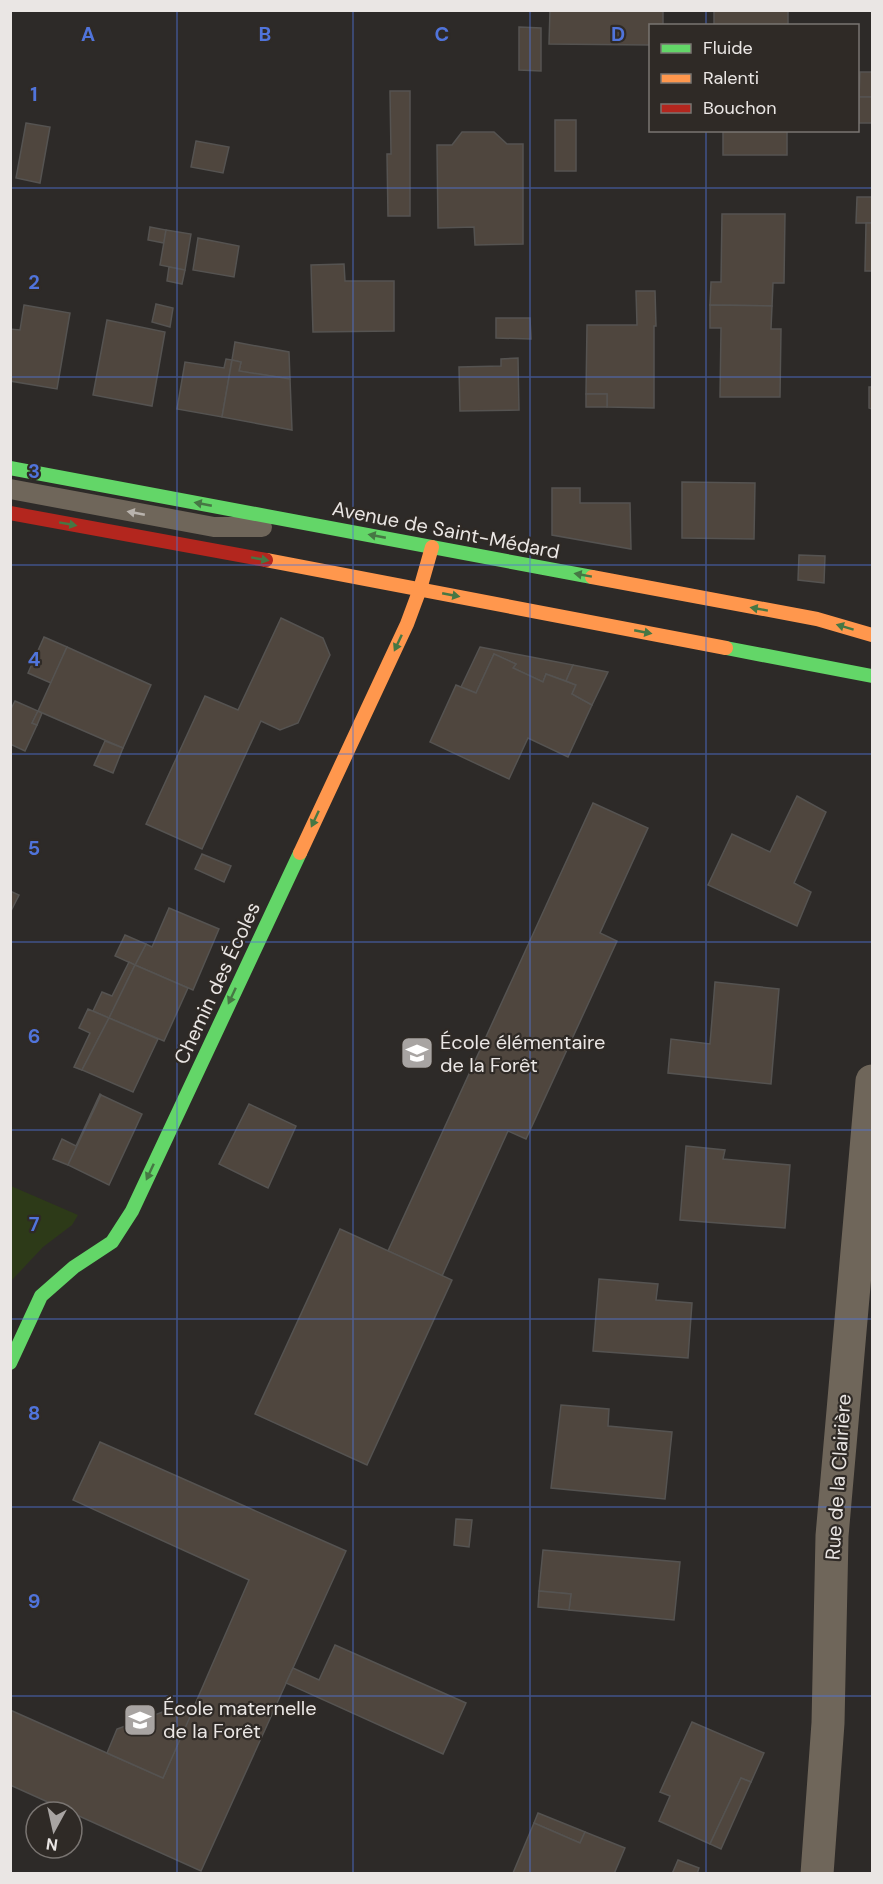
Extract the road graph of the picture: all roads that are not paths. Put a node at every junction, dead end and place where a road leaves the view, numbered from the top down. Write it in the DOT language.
graph roads {
  1 [pos="10,468"];
  2 [pos="10,489"];
  3 [pos="10,513"];
  4 [pos="322,526"];
  5 [pos="432,547"];
  6 [pos="420,589"];
  7 [pos="873,635"];
  8 [pos="873,676"];
  9 [pos="873,1081"];
  10 [pos="10,1363"];
  11 [pos="817,1874"];
  4 -- 1 [label="main road, Avenue de Saint-Médard, one-way"];
  4 -- 2 [label="lane, one-way"];
  3 -- 6 [label="main road, one-way"];
  5 -- 4 [label="main road, Avenue de Saint-Médard, one-way"];
  5 -- 6 [label="main road, Chemin des Écoles"];
  7 -- 5 [label="main road, Avenue de Saint-Médard, one-way"];
  6 -- 8 [label="main road, one-way"];
  6 -- 10 [label="main road, Chemin des Écoles, one-way"];
  9 -- 11 [label="street, Rue de la Clairière"];
}
